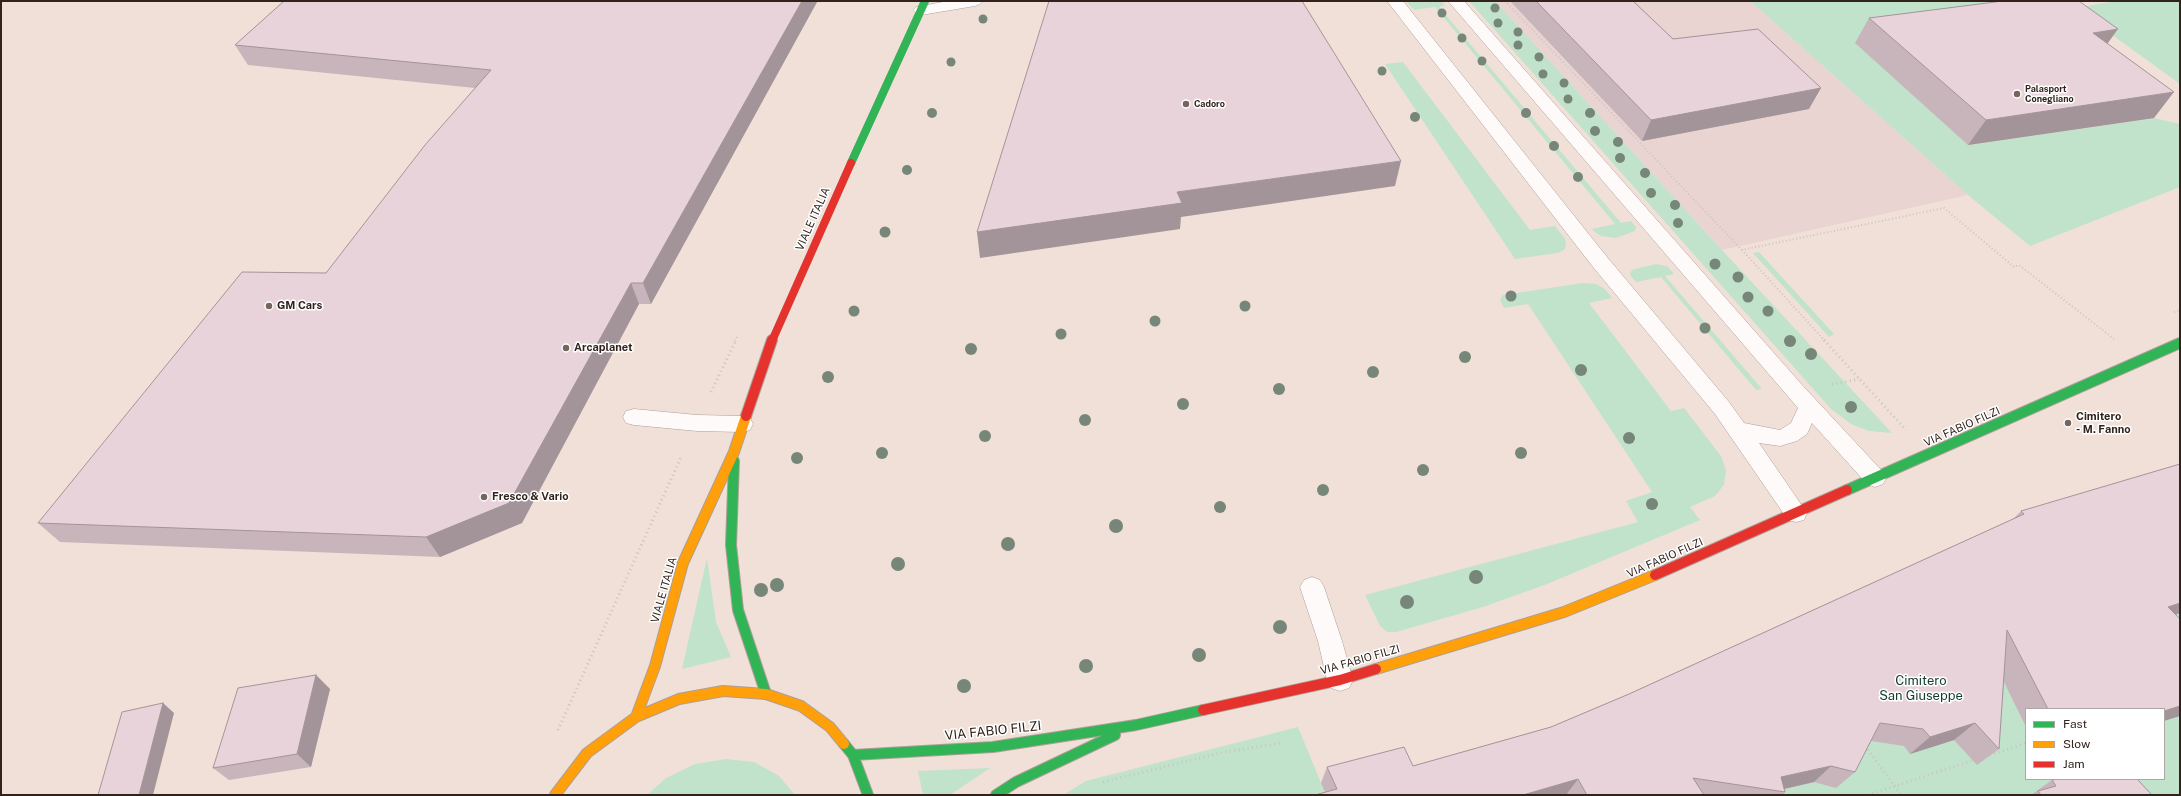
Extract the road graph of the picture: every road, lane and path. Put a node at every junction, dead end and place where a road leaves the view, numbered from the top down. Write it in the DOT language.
graph roads {
  1 [pos="974,1"];
  2 [pos="1395,1"];
  3 [pos="1456,1"];
  4 [pos="1506,1"];
  5 [pos="923,6"];
  6 [pos="1742,250"];
  7 [pos="2117,342"];
  8 [pos="2180,343"];
  9 [pos="1859,379"];
  10 [pos="1830,384"];
  11 [pos="1810,406"];
  12 [pos="634,417"];
  13 [pos="742,424"];
  14 [pos="1736,429"];
  15 [pos="1906,430"];
  16 [pos="734,452"];
  17 [pos="682,455"];
  18 [pos="1875,478"];
  19 [pos="1796,513"];
  20 [pos="1312,587"];
  21 [pos="1340,680"];
  22 [pos="766,694"];
  23 [pos="636,717"];
  24 [pos="1136,726"];
  25 [pos="557,731"];
  26 [pos="1282,743"];
  27 [pos="1863,743"];
  28 [pos="2025,743"];
  29 [pos="853,755"];
  30 [pos="1095,784"];
  31 [pos="1894,786"];
  32 [pos="555,795"];
  33 [pos="868,795"];
  34 [pos="996,795"];
  35 [pos="1868,795"];
  36 [pos="1901,795"];
  1 -- 5 [label="lane"];
  2 -- 14 [label="lane"];
  3 -- 11 [label="lane"];
  4 -- 6 [label="path"];
  5 -- 13 [label="main road, VIALE ITALIA"];
  6 -- 7 [label="path"];
  6 -- 9 [label="path"];
  8 -- 18 [label="main road, VIA FABIO FILZI"];
  9 -- 10 [label="path"];
  9 -- 15 [label="path"];
  11 -- 14 [label="lane"];
  11 -- 18 [label="lane"];
  12 -- 13 [label="lane"];
  13 -- 16 [label="main road, VIALE ITALIA"];
  14 -- 19 [label="lane"];
  16 -- 22 [label="main road, VIALE ITALIA"];
  16 -- 23 [label="main road, VIALE ITALIA"];
  17 -- 25 [label="path"];
  18 -- 19 [label="main road, VIA FABIO FILZI"];
  19 -- 21 [label="main road, VIA FABIO FILZI"];
  20 -- 21 [label="lane"];
  21 -- 24 [label="main road, VIA FABIO FILZI"];
  22 -- 23 [label="main road"];
  22 -- 29 [label="main road"];
  23 -- 32 [label="main road"];
  24 -- 29 [label="main road, VIA FABIO FILZI"];
  24 -- 34 [label="main road, VIA FABIO FILZI"];
  26 -- 30 [label="path"];
  27 -- 31 [label="path"];
  28 -- 31 [label="path"];
  29 -- 33 [label="main road"];
  31 -- 35 [label="path"];
  31 -- 36 [label="path"];
}
